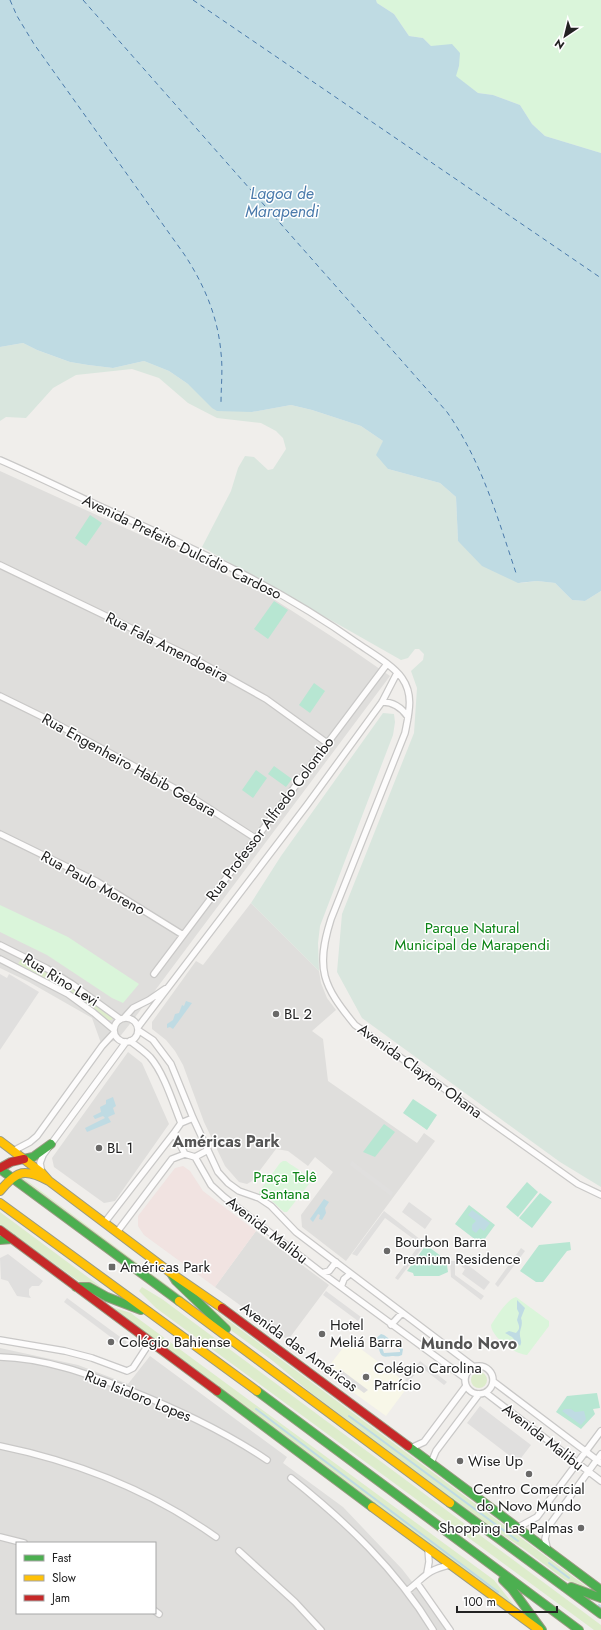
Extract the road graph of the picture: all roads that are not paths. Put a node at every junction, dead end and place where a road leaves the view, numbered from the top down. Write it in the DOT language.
graph roads {
  1 [pos="0,460"];
  2 [pos="0,564"];
  3 [pos="387,664"];
  4 [pos="397,673"];
  5 [pos="0,696"];
  6 [pos="382,702"];
  7 [pos="408,717"];
  8 [pos="327,743"];
  9 [pos="0,834"];
  10 [pos="255,838"];
  11 [pos="183,935"];
  12 [pos="0,945"];
  13 [pos="0,959"];
  14 [pos="154,974"];
  15 [pos="172,984"];
  16 [pos="122,1018"];
  17 [pos="138,1029"];
  18 [pos="114,1031"];
  19 [pos="128,1042"];
  20 [pos="193,1118"];
  21 [pos="181,1123"];
  22 [pos="174,1133"];
  23 [pos="0,1141"];
  24 [pos="51,1144"];
  25 [pos="208,1150"];
  26 [pos="13,1151"];
  27 [pos="185,1154"];
  28 [pos="194,1157"];
  29 [pos="24,1159"];
  30 [pos="0,1168"];
  31 [pos="42,1173"];
  32 [pos="11,1178"];
  33 [pos="49,1181"];
  34 [pos="0,1192"];
  35 [pos="601,1195"];
  36 [pos="0,1203"];
  37 [pos="105,1222"];
  38 [pos="0,1230"];
  39 [pos="117,1232"];
  40 [pos="12,1239"];
  41 [pos="0,1240"];
  42 [pos="336,1262"];
  43 [pos="171,1273"];
  44 [pos="322,1274"];
  45 [pos="350,1274"];
  46 [pos="76,1287"];
  47 [pos="341,1287"];
  48 [pos="402,1313"];
  49 [pos="167,1324"];
  50 [pos="391,1324"];
  51 [pos="0,1340"];
  52 [pos="150,1342"];
  53 [pos="240,1346"];
  54 [pos="0,1357"];
  55 [pos="474,1366"];
  56 [pos="465,1378"];
  57 [pos="494,1382"];
  58 [pos="466,1386"];
  59 [pos="486,1393"];
  60 [pos="479,1394"];
  61 [pos="601,1432"];
  62 [pos="0,1446"];
  63 [pos="411,1448"];
  64 [pos="586,1452"];
  65 [pos="601,1454"];
  66 [pos="267,1460"];
  67 [pos="599,1461"];
  68 [pos="431,1463"];
  69 [pos="577,1464"];
  70 [pos="588,1472"];
  71 [pos="291,1478"];
  72 [pos="601,1481"];
  73 [pos="517,1528"];
  74 [pos="0,1537"];
  75 [pos="216,1537"];
  76 [pos="20,1542"];
  77 [pos="428,1549"];
  78 [pos="239,1551"];
  79 [pos="548,1551"];
  80 [pos="491,1564"];
  81 [pos="450,1565"];
  82 [pos="427,1573"];
  83 [pos="549,1576"];
  84 [pos="417,1583"];
  85 [pos="601,1590"];
  86 [pos="407,1591"];
  87 [pos="601,1598"];
  88 [pos="601,1614"];
  89 [pos="321,1630"];
  90 [pos="433,1630"];
  91 [pos="450,1630"];
  92 [pos="541,1630"];
  93 [pos="579,1630"];
  1 -- 3 [label="street, Avenida Prefeito Dulcídio Cardoso"];
  2 -- 8 [label="street, Rua Fala Amendoeira"];
  3 -- 4 [label="street, Avenida Prefeito Dulcídio Cardoso"];
  3 -- 8 [label="street, Rua Professor Alfredo Colombo"];
  4 -- 6 [label="street, Rua Professor Alfredo Colombo"];
  4 -- 7 [label="street, Avenida Clayton Ohana"];
  5 -- 10 [label="street, Rua Engenheiro Habib Gebara"];
  6 -- 7 [label="street"];
  6 -- 15 [label="street, Rua Professor Alfredo Colombo"];
  7 -- 35 [label="street, Avenida Clayton Ohana"];
  8 -- 10 [label="street, Rua Professor Alfredo Colombo"];
  9 -- 11 [label="street, Rua Paulo Moreno"];
  10 -- 11 [label="street, Rua Professor Alfredo Colombo"];
  11 -- 14 [label="street, Rua Professor Alfredo Colombo"];
  12 -- 16 [label="street, Rua Rino Levi"];
  13 -- 18 [label="street, Rua Rino Levi"];
  15 -- 16 [label="street, Rua Professor Alfredo Colombo"];
  15 -- 17 [label="street, Rua Professor Alfredo Colombo"];
  16 -- 17 [label="street"];
  16 -- 18 [label="street"];
  17 -- 19 [label="street"];
  17 -- 20 [label="street, Avenida Malibu"];
  18 -- 19 [label="street"];
  18 -- 26 [label="street"];
  19 -- 21 [label="street"];
  19 -- 24 [label="street"];
  20 -- 21 [label="street"];
  20 -- 25 [label="street, Avenida Malibu"];
  21 -- 22 [label="street"];
  22 -- 27 [label="street"];
  22 -- 37 [label="street"];
  23 -- 26 [label="main road, Avenida das Américas"];
  24 -- 29 [label="main road"];
  24 -- 31 [label="street"];
  25 -- 28 [label="street"];
  25 -- 42 [label="street, Avenida Malibu"];
  26 -- 29 [label="main road, Avenida das Américas"];
  27 -- 28 [label="street"];
  27 -- 39 [label="street"];
  28 -- 44 [label="street, Avenida Malibu"];
  29 -- 30 [label="main road"];
  29 -- 31 [label="main road, Avenida das Américas"];
  30 -- 32 [label="main road"];
  31 -- 33 [label="main road, Avenida das Américas"];
  32 -- 33 [label="main road"];
  32 -- 34 [label="main road"];
  32 -- 53 [label="main road"];
  33 -- 37 [label="main road, Avenida das Américas"];
  36 -- 49 [label="main road"];
  37 -- 39 [label="main road, Avenida das Américas"];
  38 -- 40 [label="main road"];
  39 -- 43 [label="main road, Avenida das Américas"];
  40 -- 41 [label="main road"];
  40 -- 46 [label="main road"];
  42 -- 44 [label="street"];
  42 -- 45 [label="street, Avenida Malibu"];
  43 -- 53 [label="main road"];
  43 -- 63 [label="main road, Avenida das Américas"];
  44 -- 47 [label="street, Avenida Malibu"];
  45 -- 47 [label="street"];
  45 -- 48 [label="street, Avenida Malibu"];
  46 -- 49 [label="main road"];
  46 -- 52 [label="main road"];
  47 -- 50 [label="street, Avenida Malibu"];
  48 -- 50 [label="street"];
  48 -- 55 [label="street, Avenida Malibu"];
  49 -- 80 [label="main road"];
  50 -- 56 [label="street, Avenida Malibu"];
  51 -- 52 [label="street, Rua Isidoro Lopes"];
  52 -- 77 [label="main road"];
  53 -- 83 [label="main road"];
  54 -- 66 [label="street, Rua Isidoro Lopes"];
  55 -- 56 [label="street"];
  55 -- 57 [label="street"];
  56 -- 58 [label="street"];
  57 -- 59 [label="street"];
  57 -- 64 [label="street, Avenida Malibu"];
  58 -- 60 [label="street"];
  58 -- 63 [label="street"];
  59 -- 60 [label="street"];
  59 -- 69 [label="street, Avenida Malibu"];
  60 -- 68 [label="street"];
  61 -- 64 [label="street"];
  62 -- 75 [label="street"];
  63 -- 68 [label="main road, Avenida das Américas"];
  64 -- 67 [label="street, Avenida Malibu"];
  64 -- 69 [label="street"];
  65 -- 67 [label="street"];
  67 -- 70 [label="street"];
  68 -- 73 [label="main road, Avenida das Américas"];
  69 -- 70 [label="street, Avenida Malibu"];
  69 -- 73 [label="street"];
  70 -- 72 [label="street, Avenida Malibu"];
  70 -- 79 [label="street"];
  71 -- 86 [label="street"];
  73 -- 79 [label="main road, Avenida das Américas"];
  74 -- 76 [label="street"];
  77 -- 81 [label="main road"];
  77 -- 82 [label="street"];
  78 -- 89 [label="street"];
  79 -- 85 [label="main road, Avenida das Américas"];
  80 -- 92 [label="main road"];
  80 -- 93 [label="main road"];
  81 -- 82 [label="street"];
  81 -- 92 [label="main road"];
  82 -- 84 [label="street"];
  83 -- 87 [label="main road"];
  83 -- 88 [label="main road"];
  84 -- 86 [label="street"];
  84 -- 91 [label="street"];
  86 -- 90 [label="street"];
}
